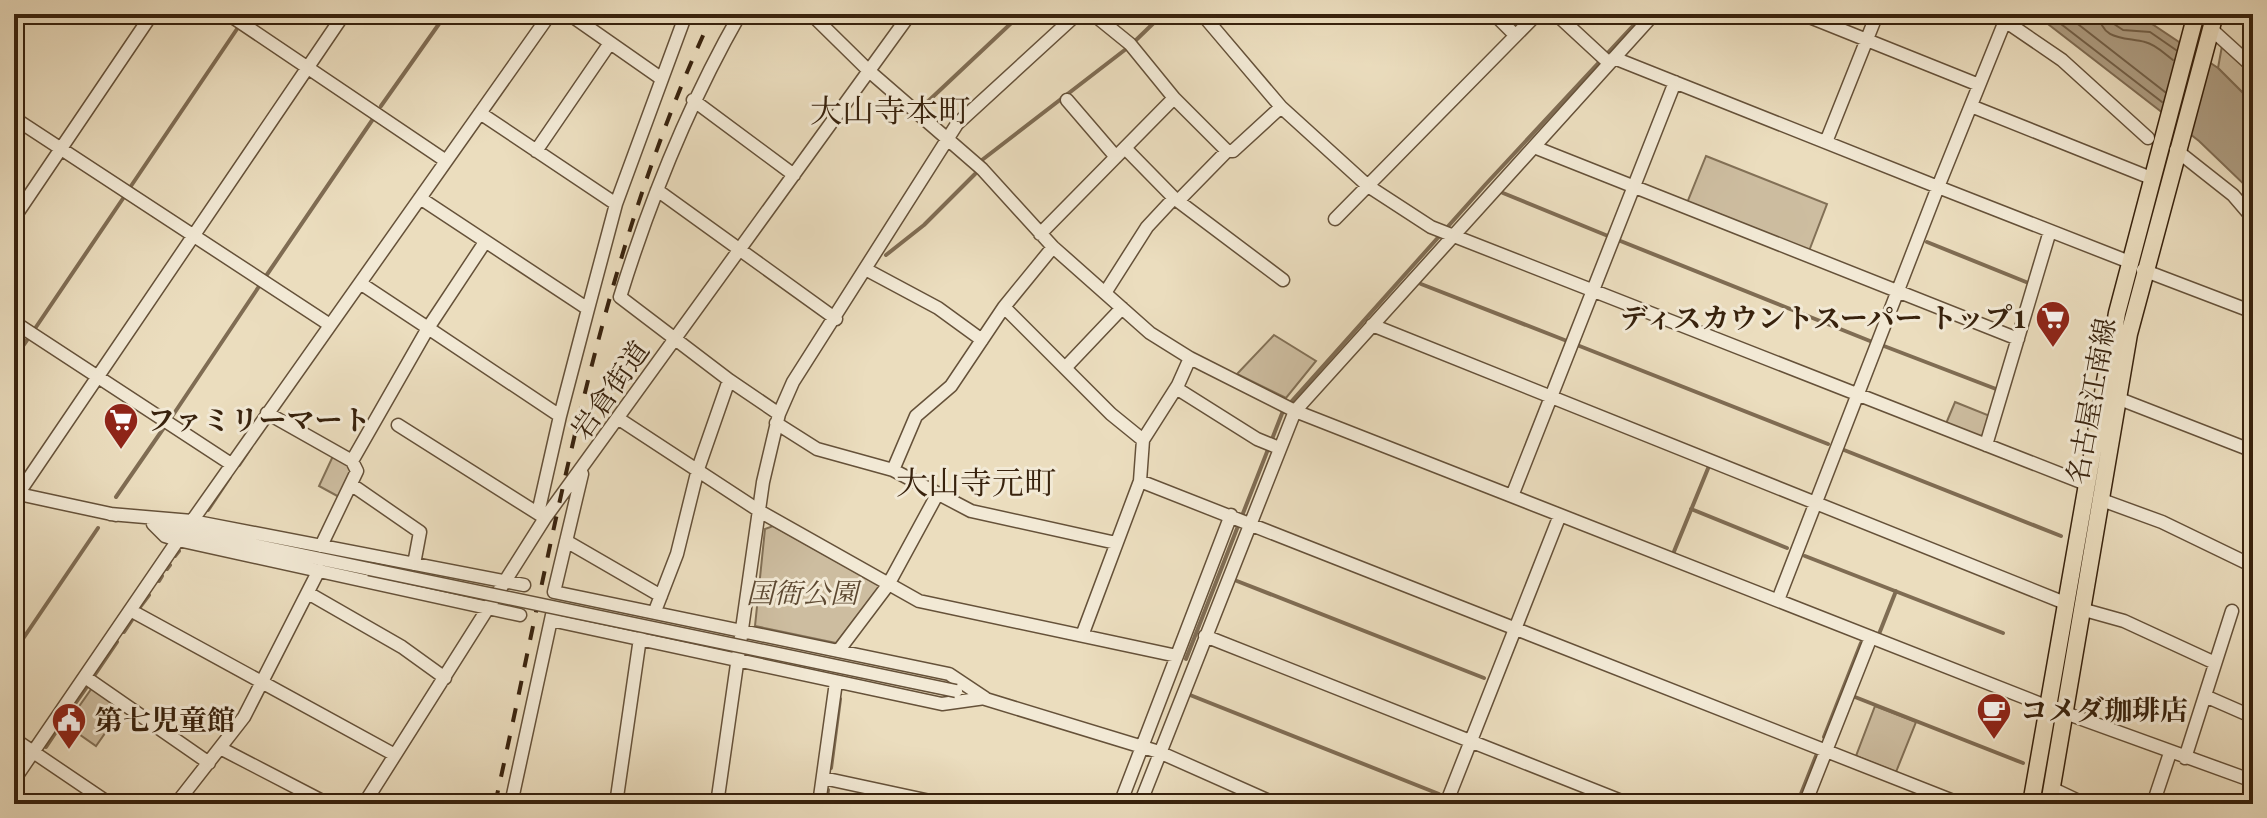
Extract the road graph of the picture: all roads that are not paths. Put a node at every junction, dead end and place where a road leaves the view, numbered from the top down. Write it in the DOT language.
graph roads {
  1 [pos="152,14"];
  2 [pos="228,14"];
  3 [pos="344,14"];
  4 [pos="550,14"];
  5 [pos="569,14"];
  6 [pos="686,14"];
  7 [pos="740,14"];
  8 [pos="811,14"];
  9 [pos="910,14"];
  10 [pos="1077,14"];
  11 [pos="1093,14"];
  12 [pos="1202,14"];
  13 [pos="1494,14"];
  14 [pos="1537,14"];
  15 [pos="1556,14"];
  16 [pos="1654,14"];
  17 [pos="1802,14"];
  18 [pos="1877,14"];
  19 [pos="2196,14"];
  20 [pos="2001,17"];
  21 [pos="245,18"];
  22 [pos="2210,28"];
  23 [pos="1515,35"];
  24 [pos="1867,40"];
  25 [pos="610,43"];
  26 [pos="1612,60"];
  27 [pos="307,67"];
  28 [pos="2253,67"];
  29 [pos="869,71"];
  30 [pos="662,79"];
  31 [pos="1675,82"];
  32 [pos="1979,85"];
  33 [pos="1174,98"];
  34 [pos="693,100"];
  35 [pos="1067,100"];
  36 [pos="1971,106"];
  37 [pos="1281,107"];
  38 [pos="480,113"];
  39 [pos="14,118"];
  40 [pos="2156,135"];
  41 [pos="948,139"];
  42 [pos="1826,142"];
  43 [pos="2177,146"];
  44 [pos="1534,147"];
  45 [pos="60,149"];
  46 [pos="536,151"];
  47 [pos="1227,151"];
  48 [pos="1121,152"];
  49 [pos="446,161"];
  50 [pos="2184,165"];
  51 [pos="794,175"];
  52 [pos="2151,178"];
  53 [pos="1368,186"];
  54 [pos="1634,187"];
  55 [pos="1938,187"];
  56 [pos="657,190"];
  57 [pos="420,198"];
  58 [pos="1177,199"];
  59 [pos="616,204"];
  60 [pos="2252,216"];
  61 [pos="14,218"];
  62 [pos="1335,219"];
  63 [pos="2050,231"];
  64 [pos="193,234"];
  65 [pos="1040,234"];
  66 [pos="1447,234"];
  67 [pos="485,242"];
  68 [pos="1053,247"];
  69 [pos="740,251"];
  70 [pos="2127,261"];
  71 [pos="867,270"];
  72 [pos="2143,270"];
  73 [pos="1283,280"];
  74 [pos="360,283"];
  75 [pos="1899,292"];
  76 [pos="1105,293"];
  77 [pos="1592,293"];
  78 [pos="1004,307"];
  79 [pos="1122,308"];
  80 [pos="588,309"];
  81 [pos="2253,312"];
  82 [pos="836,319"];
  83 [pos="14,322"];
  84 [pos="330,325"];
  85 [pos="1372,325"];
  86 [pos="428,328"];
  87 [pos="675,339"];
  88 [pos="2018,339"];
  89 [pos="982,340"];
  90 [pos="1190,358"];
  91 [pos="1065,368"];
  92 [pos="96,375"];
  93 [pos="729,380"];
  94 [pos="1176,388"];
  95 [pos="1857,395"];
  96 [pos="1551,398"];
  97 [pos="2117,398"];
  98 [pos="1289,407"];
  99 [pos="267,413"];
  100 [pos="560,416"];
  101 [pos="778,418"];
  102 [pos="619,419"];
  103 [pos="398,425"];
  104 [pos="1143,440"];
  105 [pos="1986,445"];
  106 [pos="1273,446"];
  107 [pos="2253,451"];
  108 [pos="352,461"];
  109 [pos="231,464"];
  110 [pos="698,469"];
  111 [pos="893,470"];
  112 [pos="582,471"];
  113 [pos="1140,481"];
  114 [pos="2086,484"];
  115 [pos="352,485"];
  116 [pos="938,493"];
  117 [pos="15,496"];
  118 [pos="1512,496"];
  119 [pos="2099,499"];
  120 [pos="1815,501"];
  121 [pos="761,512"];
  122 [pos="110,514"];
  123 [pos="1560,515"];
  124 [pos="542,516"];
  125 [pos="1241,519"];
  126 [pos="192,521"];
  127 [pos="153,524"];
  128 [pos="178,540"];
  129 [pos="566,541"];
  130 [pos="1116,543"];
  131 [pos="321,546"];
  132 [pos="414,564"];
  133 [pos="2253,566"];
  134 [pos="319,570"];
  135 [pos="506,581"];
  136 [pos="524,585"];
  137 [pos="888,585"];
  138 [pos="555,592"];
  139 [pos="308,593"];
  140 [pos="661,596"];
  141 [pos="1778,600"];
  142 [pos="2073,606"];
  143 [pos="489,608"];
  144 [pos="130,610"];
  145 [pos="655,611"];
  146 [pos="2232,611"];
  147 [pos="520,615"];
  148 [pos="551,620"];
  149 [pos="1515,628"];
  150 [pos="743,630"];
  151 [pos="1083,633"];
  152 [pos="1205,636"];
  153 [pos="1871,637"];
  154 [pos="640,638"];
  155 [pos="839,650"];
  156 [pos="1177,656"];
  157 [pos="737,660"];
  158 [pos="2215,663"];
  159 [pos="85,677"];
  160 [pos="445,678"];
  161 [pos="265,681"];
  162 [pos="836,682"];
  163 [pos="2205,696"];
  164 [pos="985,698"];
  165 [pos="2046,706"];
  166 [pos="2064,712"];
  167 [pos="2253,717"];
  168 [pos="14,739"];
  169 [pos="1471,741"];
  170 [pos="1142,746"];
  171 [pos="220,748"];
  172 [pos="1826,750"];
  173 [pos="33,752"];
  174 [pos="1159,752"];
  175 [pos="2170,753"];
  176 [pos="395,755"];
  177 [pos="2185,758"];
  178 [pos="209,763"];
  179 [pos="823,778"];
  180 [pos="14,780"];
  181 [pos="2253,781"];
  182 [pos="2050,796"];
  183 [pos="110,804"];
  184 [pos="176,804"];
  185 [pos="328,804"];
  186 [pos="364,804"];
  187 [pos="511,804"];
  188 [pos="616,804"];
  189 [pos="717,804"];
  190 [pos="819,804"];
  191 [pos="944,804"];
  192 [pos="1120,804"];
  193 [pos="1140,804"];
  194 [pos="1276,804"];
  195 [pos="1446,804"];
  196 [pos="1629,804"];
  197 [pos="1805,804"];
  198 [pos="1961,804"];
  199 [pos="2031,804"];
  200 [pos="2085,804"];
  201 [pos="2153,804"];
  1 -- 45 [label="street"];
  2 -- 21 [label="street"];
  3 -- 27 [label="street"];
  4 -- 38 [label="street"];
  5 -- 25 [label="street"];
  6 -- 30 [label="street"];
  7 -- 34 [label="street"];
  8 -- 29 [label="street"];
  9 -- 29 [label="street, 岩倉街道"];
  10 -- 41 [label="street"];
  11 -- 33 [label="street"];
  12 -- 37 [label="street"];
  13 -- 23 [label="street"];
  14 -- 23 [label="street"];
  15 -- 26 [label="street"];
  16 -- 26 [label="street"];
  17 -- 24 [label="street"];
  18 -- 24 [label="street"];
  19 -- 40 [label="main road, 名古屋江南線"];
  20 -- 32 [label="street"];
  20 -- 40 [label="street"];
  21 -- 27 [label="street"];
  22 -- 28 [label="street"];
  22 -- 43 [label="main road, 名古屋江南線"];
  23 -- 53 [label="street"];
  24 -- 32 [label="street"];
  24 -- 42 [label="street"];
  25 -- 30 [label="street"];
  25 -- 46 [label="street"];
  26 -- 31 [label="street"];
  26 -- 44 [label="street"];
  27 -- 49 [label="street"];
  27 -- 64 [label="street"];
  29 -- 41 [label="street"];
  29 -- 51 [label="street, 岩倉街道"];
  30 -- 59 [label="street"];
  31 -- 42 [label="street"];
  31 -- 54 [label="street"];
  32 -- 36 [label="street"];
  33 -- 47 [label="street"];
  33 -- 48 [label="street"];
  34 -- 51 [label="street"];
  34 -- 56 [label="street"];
  35 -- 48 [label="street"];
  36 -- 52 [label="street"];
  36 -- 55 [label="street"];
  37 -- 47 [label="street"];
  37 -- 53 [label="street"];
  38 -- 46 [label="street"];
  38 -- 49 [label="street"];
  39 -- 45 [label="street"];
  40 -- 52 [label="main road, 名古屋江南線"];
  41 -- 65 [label="street"];
  41 -- 71 [label="street"];
  42 -- 55 [label="street"];
  43 -- 60 [label="street"];
  43 -- 72 [label="main road, 名古屋江南線"];
  44 -- 54 [label="street"];
  44 -- 66 [label="street"];
  45 -- 61 [label="street"];
  45 -- 64 [label="street"];
  46 -- 59 [label="street"];
  47 -- 58 [label="street"];
  48 -- 58 [label="street"];
  48 -- 65 [label="street"];
  49 -- 57 [label="street"];
  50 -- 60 [label="street"];
  51 -- 69 [label="street, 岩倉街道"];
  52 -- 70 [label="main road, 名古屋江南線"];
  53 -- 62 [label="street"];
  53 -- 66 [label="street"];
  54 -- 75 [label="street"];
  54 -- 77 [label="street"];
  55 -- 63 [label="street"];
  55 -- 75 [label="street"];
  56 -- 69 [label="street"];
  56 -- 87 [label="street"];
  57 -- 67 [label="street"];
  57 -- 74 [label="street"];
  58 -- 73 [label="street"];
  58 -- 76 [label="street"];
  59 -- 80 [label="street"];
  63 -- 70 [label="street"];
  63 -- 88 [label="street"];
  64 -- 84 [label="street"];
  64 -- 92 [label="street"];
  65 -- 68 [label="street"];
  66 -- 77 [label="street"];
  66 -- 85 [label="street"];
  67 -- 80 [label="street"];
  67 -- 86 [label="street"];
  68 -- 76 [label="street"];
  68 -- 78 [label="street"];
  69 -- 82 [label="street"];
  69 -- 87 [label="street, 岩倉街道"];
  70 -- 114 [label="main road, 名古屋江南線"];
  71 -- 82 [label="street"];
  71 -- 89 [label="street"];
  72 -- 81 [label="street"];
  72 -- 97 [label="main road, 名古屋江南線"];
  74 -- 84 [label="street"];
  74 -- 86 [label="street"];
  75 -- 88 [label="street"];
  75 -- 95 [label="street"];
  76 -- 79 [label="street"];
  77 -- 95 [label="street"];
  77 -- 96 [label="street"];
  78 -- 89 [label="street"];
  78 -- 91 [label="street"];
  79 -- 90 [label="street"];
  79 -- 91 [label="street"];
  80 -- 100 [label="street"];
  82 -- 101 [label="street"];
  83 -- 92 [label="street"];
  84 -- 99 [label="street"];
  85 -- 96 [label="street"];
  85 -- 98 [label="street"];
  86 -- 100 [label="street"];
  86 -- 108 [label="street"];
  87 -- 93 [label="street"];
  87 -- 102 [label="street, 岩倉街道"];
  88 -- 105 [label="street"];
  89 -- 111 [label="street"];
  90 -- 94 [label="street"];
  90 -- 98 [label="street"];
  91 -- 104 [label="street"];
  92 -- 109 [label="street"];
  92 -- 117 [label="street"];
  93 -- 101 [label="street"];
  93 -- 110 [label="street"];
  94 -- 104 [label="street"];
  94 -- 106 [label="street"];
  95 -- 105 [label="street"];
  95 -- 120 [label="street"];
  96 -- 118 [label="street"];
  96 -- 120 [label="street"];
  97 -- 107 [label="street"];
  97 -- 119 [label="main road, 名古屋江南線"];
  98 -- 106 [label="street"];
  98 -- 118 [label="street"];
  99 -- 108 [label="street"];
  99 -- 109 [label="street"];
  100 -- 124 [label="street"];
  101 -- 111 [label="street"];
  101 -- 121 [label="street"];
  102 -- 110 [label="street"];
  102 -- 112 [label="street, 岩倉街道"];
  103 -- 124 [label="street"];
  104 -- 113 [label="street"];
  105 -- 114 [label="street"];
  106 -- 125 [label="street"];
  108 -- 115 [label="street"];
  109 -- 126 [label="street"];
  110 -- 121 [label="street"];
  110 -- 140 [label="street"];
  111 -- 116 [label="street"];
  112 -- 124 [label="street, 岩倉街道"];
  112 -- 129 [label="street"];
  113 -- 125 [label="street"];
  113 -- 130 [label="street"];
  114 -- 142 [label="main road, 名古屋江南線"];
  115 -- 131 [label="street"];
  115 -- 132 [label="street"];
  116 -- 130 [label="street"];
  116 -- 137 [label="street"];
  117 -- 122 [label="street"];
  118 -- 123 [label="street"];
  119 -- 133 [label="street"];
  119 -- 142 [label="main road, 名古屋江南線"];
  120 -- 141 [label="street"];
  120 -- 142 [label="street"];
  121 -- 137 [label="street"];
  121 -- 150 [label="street"];
  122 -- 126 [label="street"];
  122 -- 127 [label="street"];
  123 -- 141 [label="street"];
  123 -- 149 [label="street"];
  124 -- 135 [label="street, 岩倉街道"];
  125 -- 149 [label="street"];
  125 -- 152 [label="street"];
  125 -- 156 [label="street"];
  126 -- 131 [label="street"];
  127 -- 128 [label="street"];
  127 -- 164 [label="street, bridge"];
  128 -- 134 [label="street"];
  128 -- 144 [label="street"];
  129 -- 138 [label="street"];
  129 -- 140 [label="street"];
  130 -- 151 [label="street"];
  131 -- 132 [label="street"];
  132 -- 135 [label="street"];
  134 -- 139 [label="street"];
  134 -- 143 [label="street"];
  135 -- 136 [label="street"];
  135 -- 143 [label="street, 岩倉街道"];
  137 -- 151 [label="street"];
  137 -- 155 [label="street"];
  138 -- 145 [label="street"];
  138 -- 148 [label="street"];
  139 -- 160 [label="street"];
  139 -- 161 [label="street"];
  140 -- 145 [label="street"];
  141 -- 153 [label="street"];
  142 -- 158 [label="street"];
  142 -- 165 [label="main road, 名古屋江南線"];
  142 -- 166 [label="main road, 名古屋江南線"];
  143 -- 147 [label="street"];
  143 -- 160 [label="street, 岩倉街道"];
  144 -- 159 [label="street"];
  144 -- 161 [label="street"];
  145 -- 150 [label="street"];
  146 -- 158 [label="street"];
  148 -- 154 [label="street"];
  148 -- 187 [label="street"];
  149 -- 169 [label="street"];
  149 -- 172 [label="street"];
  150 -- 155 [label="street"];
  150 -- 157 [label="street"];
  151 -- 156 [label="street"];
  152 -- 169 [label="street"];
  152 -- 174 [label="street"];
  153 -- 165 [label="street"];
  153 -- 172 [label="street"];
  154 -- 157 [label="street"];
  154 -- 188 [label="street"];
  155 -- 164 [label="street"];
  156 -- 170 [label="street"];
  157 -- 162 [label="street"];
  157 -- 189 [label="street"];
  158 -- 163 [label="street"];
  159 -- 173 [label="street"];
  159 -- 178 [label="street"];
  160 -- 176 [label="street, 岩倉街道"];
  161 -- 171 [label="street"];
  161 -- 176 [label="street"];
  162 -- 164 [label="street"];
  162 -- 179 [label="street"];
  163 -- 167 [label="street"];
  163 -- 177 [label="street"];
  164 -- 170 [label="street"];
  165 -- 166 [label="street"];
  165 -- 199 [label="main road, 名古屋江南線"];
  166 -- 175 [label="street"];
  166 -- 182 [label="main road, 名古屋江南線"];
  168 -- 173 [label="street"];
  169 -- 195 [label="street"];
  169 -- 196 [label="street"];
  170 -- 174 [label="street"];
  170 -- 192 [label="street"];
  171 -- 178 [label="street"];
  171 -- 185 [label="street"];
  172 -- 197 [label="street"];
  172 -- 198 [label="street"];
  173 -- 180 [label="street"];
  173 -- 183 [label="street"];
  174 -- 193 [label="street"];
  174 -- 194 [label="street"];
  175 -- 177 [label="street"];
  175 -- 201 [label="street"];
  176 -- 186 [label="street, 岩倉街道"];
  177 -- 181 [label="street"];
  178 -- 184 [label="street"];
  179 -- 190 [label="street"];
  179 -- 191 [label="street"];
  182 -- 200 [label="street"];
}
